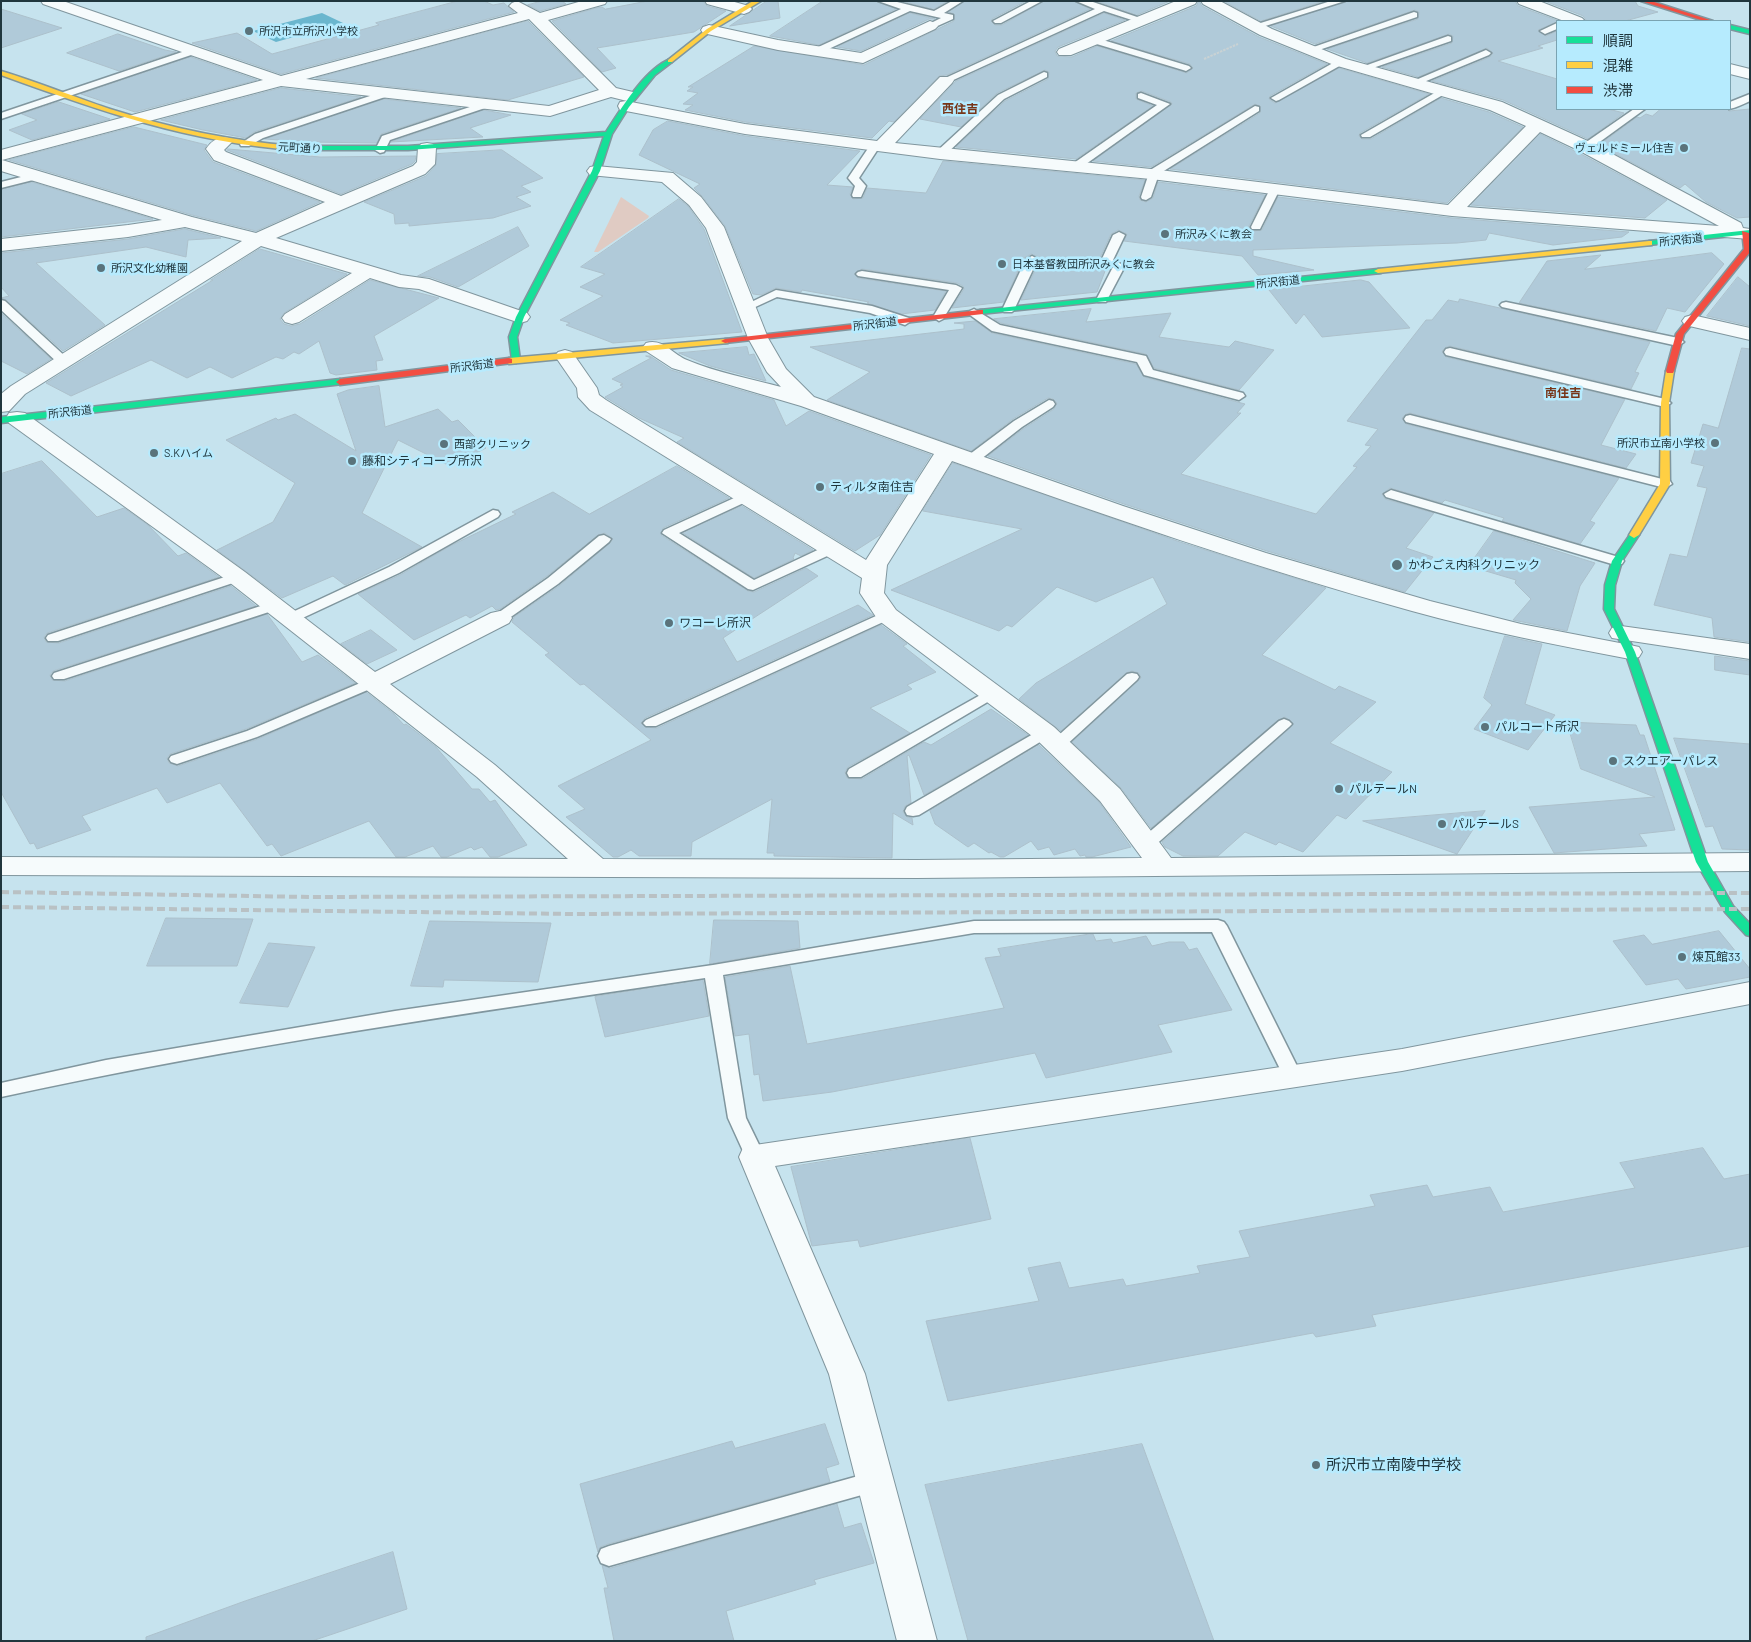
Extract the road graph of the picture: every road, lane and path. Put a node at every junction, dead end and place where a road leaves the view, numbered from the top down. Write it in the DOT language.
graph roads {
  1 [pos="48,1"];
  2 [pos="509,1"];
  3 [pos="600,1"];
  4 [pos="712,1"];
  5 [pos="758,1"];
  6 [pos="882,1"];
  7 [pos="959,1"];
  8 [pos="1038,1"];
  9 [pos="1080,1"];
  10 [pos="1190,1"];
  11 [pos="1208,1"];
  12 [pos="1341,1"];
  13 [pos="1524,1"];
  14 [pos="1644,1"];
  15 [pos="908,8"];
  16 [pos="1104,8"];
  17 [pos="744,10"];
  18 [pos="1414,15"];
  19 [pos="534,16"];
  20 [pos="934,20"];
  21 [pos="1142,20"];
  22 [pos="1571,20"];
  23 [pos="1701,20"];
  24 [pos="998,21"];
  25 [pos="1068,24"];
  26 [pos="1556,26"];
  27 [pos="1731,27"];
  28 [pos="1261,29"];
  29 [pos="709,30"];
  30 [pos="1545,31"];
  31 [pos="1750,32"];
  32 [pos="1099,37"];
  33 [pos="1448,39"];
  34 [pos="817,50"];
  35 [pos="1310,50"];
  36 [pos="194,51"];
  37 [pos="1065,52"];
  38 [pos="1486,53"];
  39 [pos="1340,62"];
  40 [pos="1186,68"];
  41 [pos="1364,68"];
  42 [pos="1731,69"];
  43 [pos="1,73"];
  44 [pos="1750,74"];
  45 [pos="1044,75"];
  46 [pos="281,80"];
  47 [pos="946,80"];
  48 [pos="1416,82"];
  49 [pos="1444,90"];
  50 [pos="610,92"];
  51 [pos="388,93"];
  52 [pos="62,95"];
  53 [pos="1141,96"];
  54 [pos="1750,97"];
  55 [pos="1276,98"];
  56 [pos="629,102"];
  57 [pos="488,104"];
  58 [pos="1731,106"];
  59 [pos="1255,109"];
  60 [pos="1639,110"];
  61 [pos="1,116"];
  62 [pos="134,121"];
  63 [pos="1537,125"];
  64 [pos="608,134"];
  65 [pos="1366,136"];
  66 [pos="223,142"];
  67 [pos="245,144"];
  68 [pos="878,146"];
  69 [pos="1586,147"];
  70 [pos="427,148"];
  71 [pos="380,150"];
  72 [pos="940,154"];
  73 [pos="1,155"];
  74 [pos="1,165"];
  75 [pos="1075,167"];
  76 [pos="596,170"];
  77 [pos="1152,174"];
  78 [pos="37,176"];
  79 [pos="1,185"];
  80 [pos="1275,189"];
  81 [pos="857,195"];
  82 [pos="1146,197"];
  83 [pos="341,202"];
  84 [pos="1452,211"];
  85 [pos="185,221"];
  86 [pos="1256,227"];
  87 [pos="1748,233"];
  88 [pos="1119,235"];
  89 [pos="257,240"];
  90 [pos="1,245"];
  91 [pos="1032,260"];
  92 [pos="368,271"];
  93 [pos="862,274"];
  94 [pos="1102,300"];
  95 [pos="1,303"];
  96 [pos="1506,305"];
  97 [pos="747,308"];
  98 [pos="1008,310"];
  99 [pos="974,313"];
  100 [pos="520,317"];
  101 [pos="938,317"];
  102 [pos="292,318"];
  103 [pos="1692,320"];
  104 [pos="906,321"];
  105 [pos="1750,334"];
  106 [pos="758,338"];
  107 [pos="1678,342"];
  108 [pos="653,347"];
  109 [pos="1450,352"];
  110 [pos="565,356"];
  111 [pos="516,360"];
  112 [pos="63,361"];
  113 [pos="1239,396"];
  114 [pos="808,402"];
  115 [pos="1665,402"];
  116 [pos="1049,404"];
  117 [pos="6,415"];
  118 [pos="1410,419"];
  119 [pos="947,452"];
  120 [pos="972,460"];
  121 [pos="1665,484"];
  122 [pos="1391,494"];
  123 [pos="745,497"];
  124 [pos="492,514"];
  125 [pos="604,539"];
  126 [pos="831,549"];
  127 [pos="1617,561"];
  128 [pos="874,575"];
  129 [pos="237,577"];
  130 [pos="281,613"];
  131 [pos="887,615"];
  132 [pos="500,618"];
  133 [pos="53,638"];
  134 [pos="1625,642"];
  135 [pos="1750,652"];
  136 [pos="59,676"];
  137 [pos="1132,677"];
  138 [pos="372,683"];
  139 [pos="991,694"];
  140 [pos="651,723"];
  141 [pos="1284,724"];
  142 [pos="1051,739"];
  143 [pos="176,759"];
  144 [pos="855,773"];
  145 [pos="913,811"];
  146 [pos="1146,844"];
  147 [pos="1702,862"];
  148 [pos="1750,862"];
  149 [pos="1,866"];
  150 [pos="596,868"];
  151 [pos="1164,868"];
  152 [pos="1750,932"];
  153 [pos="713,971"];
  154 [pos="1750,993"];
  155 [pos="1293,1076"];
  156 [pos="1,1090"];
  157 [pos="755,1157"];
  158 [pos="876,1481"];
  159 [pos="609,1556"];
  160 [pos="917,1641"];
  1 -- 36 [label="street"];
  2 -- 19 [label="street"];
  3 -- 19 [label="street"];
  4 -- 17 [label="street"];
  5 -- 17 [label="street"];
  6 -- 15 [label="lane"];
  7 -- 20 [label="lane"];
  8 -- 24 [label="lane"];
  9 -- 16 [label="lane"];
  10 -- 21 [label="street"];
  11 -- 28 [label="street"];
  12 -- 28 [label="lane"];
  13 -- 22 [label="street"];
  14 -- 23 [label="street"];
  15 -- 20 [label="lane"];
  15 -- 34 [label="lane"];
  16 -- 21 [label="lane"];
  16 -- 25 [label="lane"];
  17 -- 29 [label="street"];
  18 -- 35 [label="lane"];
  19 -- 46 [label="street"];
  19 -- 50 [label="street"];
  20 -- 34 [label="street"];
  21 -- 32 [label="street"];
  25 -- 32 [label="lane"];
  25 -- 47 [label="lane"];
  26 -- 30 [label="lane"];
  27 -- 31 [label="street"];
  28 -- 35 [label="street"];
  28 -- 40 [label="path"];
  29 -- 34 [label="street"];
  29 -- 56 [label="street"];
  32 -- 37 [label="street"];
  32 -- 40 [label="lane"];
  33 -- 41 [label="lane"];
  35 -- 39 [label="street"];
  36 -- 46 [label="street"];
  36 -- 52 [label="lane"];
  38 -- 48 [label="lane"];
  39 -- 41 [label="street"];
  39 -- 55 [label="lane"];
  41 -- 48 [label="street"];
  42 -- 44 [label="street"];
  43 -- 52 [label="street, 元町通り"];
  45 -- 72 [label="lane"];
  46 -- 51 [label="street"];
  46 -- 62 [label="street"];
  47 -- 68 [label="street"];
  48 -- 49 [label="street"];
  49 -- 63 [label="street"];
  49 -- 65 [label="lane"];
  50 -- 56 [label="street"];
  50 -- 57 [label="street"];
  51 -- 57 [label="street"];
  51 -- 67 [label="lane"];
  52 -- 61 [label="lane"];
  52 -- 62 [label="street, 元町通り"];
  53 -- 75 [label="lane"];
  54 -- 58 [label="lane"];
  56 -- 64 [label="street"];
  56 -- 68 [label="street"];
  57 -- 71 [label="lane"];
  59 -- 77 [label="lane"];
  60 -- 69 [label="lane"];
  62 -- 66 [label="street, 元町通り"];
  62 -- 73 [label="street"];
  63 -- 69 [label="street"];
  63 -- 84 [label="street"];
  64 -- 70 [label="street, 元町通り"];
  64 -- 76 [label="street"];
  66 -- 67 [label="street, 元町通り"];
  66 -- 83 [label="street"];
  67 -- 71 [label="street, 元町通り"];
  68 -- 72 [label="street"];
  68 -- 81 [label="lane"];
  69 -- 87 [label="street"];
  70 -- 71 [label="street, 元町通り"];
  70 -- 83 [label="street"];
  72 -- 75 [label="street"];
  74 -- 78 [label="street"];
  75 -- 77 [label="street"];
  76 -- 97 [label="street"];
  76 -- 100 [label="street"];
  77 -- 80 [label="street"];
  77 -- 82 [label="lane"];
  78 -- 79 [label="lane"];
  78 -- 85 [label="street"];
  80 -- 84 [label="street"];
  80 -- 86 [label="lane"];
  83 -- 89 [label="street"];
  84 -- 87 [label="street"];
  85 -- 89 [label="street"];
  85 -- 90 [label="street"];
  87 -- 94 [label="street, 所沢街道"];
  87 -- 103 [label="street"];
  88 -- 94 [label="lane"];
  89 -- 92 [label="street"];
  89 -- 112 [label="street"];
  91 -- 98 [label="lane"];
  92 -- 100 [label="street"];
  92 -- 102 [label="street"];
  93 -- 101 [label="lane"];
  94 -- 98 [label="street, 所沢街道"];
  95 -- 112 [label="lane"];
  96 -- 107 [label="lane"];
  97 -- 104 [label="lane"];
  97 -- 106 [label="street"];
  98 -- 99 [label="street, 所沢街道"];
  99 -- 101 [label="street, 所沢街道"];
  99 -- 113 [label="lane"];
  100 -- 111 [label="street"];
  101 -- 104 [label="street, 所沢街道"];
  103 -- 105 [label="street"];
  103 -- 107 [label="street"];
  104 -- 106 [label="street, 所沢街道"];
  106 -- 108 [label="street, 所沢街道"];
  106 -- 114 [label="street"];
  107 -- 115 [label="street"];
  108 -- 110 [label="street, 所沢街道"];
  108 -- 114 [label="street"];
  109 -- 115 [label="lane"];
  110 -- 111 [label="street, 所沢街道"];
  110 -- 123 [label="street"];
  111 -- 117 [label="street, 所沢街道"];
  112 -- 117 [label="street"];
  114 -- 119 [label="street"];
  115 -- 121 [label="street"];
  116 -- 120 [label="lane"];
  117 -- 129 [label="street"];
  118 -- 121 [label="lane"];
  119 -- 120 [label="street"];
  119 -- 128 [label="street"];
  120 -- 134 [label="street"];
  121 -- 127 [label="street"];
  122 -- 127 [label="lane"];
  123 -- 126 [label="street"];
  123 -- 126 [label="lane"];
  124 -- 130 [label="lane"];
  125 -- 132 [label="lane"];
  126 -- 128 [label="street"];
  127 -- 134 [label="street"];
  128 -- 131 [label="street"];
  129 -- 130 [label="street"];
  129 -- 133 [label="lane"];
  130 -- 136 [label="lane"];
  130 -- 138 [label="street"];
  131 -- 139 [label="street"];
  131 -- 140 [label="lane"];
  132 -- 138 [label="street"];
  134 -- 135 [label="street"];
  134 -- 147 [label="street"];
  137 -- 142 [label="lane"];
  138 -- 143 [label="lane"];
  138 -- 150 [label="street"];
  139 -- 142 [label="street"];
  139 -- 144 [label="lane"];
  141 -- 146 [label="lane"];
  142 -- 145 [label="lane"];
  142 -- 146 [label="street"];
  146 -- 151 [label="street"];
  147 -- 148 [label="street"];
  147 -- 151 [label="street"];
  147 -- 152 [label="street"];
  149 -- 150 [label="street"];
  150 -- 151 [label="street"];
  153 -- 155 [label="lane"];
  153 -- 156 [label="lane"];
  153 -- 157 [label="lane"];
  154 -- 155 [label="street"];
  155 -- 157 [label="street"];
  157 -- 158 [label="street"];
  158 -- 159 [label="lane"];
  158 -- 160 [label="street"];
}
